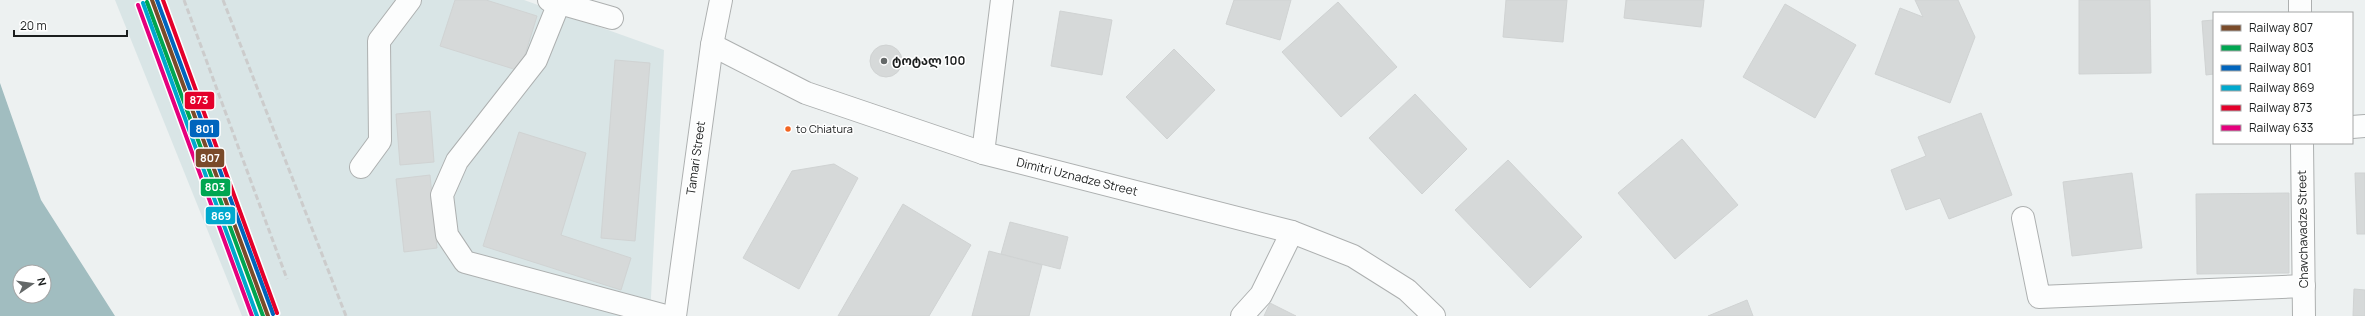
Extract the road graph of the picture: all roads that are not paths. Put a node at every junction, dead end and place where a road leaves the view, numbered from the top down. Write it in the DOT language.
graph roads {
  1 [pos="410,0"];
  2 [pos="721,0"];
  3 [pos="1002,0"];
  4 [pos="2300,0"];
  5 [pos="554,2"];
  6 [pos="2300,12"];
  7 [pos="612,18"];
  8 [pos="712,45"];
  9 [pos="2365,126"];
  10 [pos="2353,127"];
  11 [pos="2302,144"];
  12 [pos="983,153"];
  13 [pos="361,167"];
  14 [pos="2023,218"];
  15 [pos="1292,232"];
  16 [pos="2304,286"];
  17 [pos="666,316"];
  18 [pos="675,316"];
  19 [pos="1242,316"];
  20 [pos="1434,316"];
  21 [pos="2304,316"];
  1 -- 13 [label="main road"];
  2 -- 8 [label="main road, Tamari Street"];
  3 -- 12 [label="main road"];
  4 -- 6 [label="main road"];
  5 -- 7 [label="main road"];
  5 -- 17 [label="main road"];
  8 -- 12 [label="main road, Dimitri Uznadze Street"];
  8 -- 18 [label="main road, Tamari Street"];
  9 -- 10 [label="main road"];
  11 -- 16 [label="main road, Chavchavadze Street"];
  12 -- 15 [label="main road, Dimitri Uznadze Street"];
  14 -- 16 [label="main road"];
  15 -- 19 [label="main road"];
  15 -- 20 [label="main road, Dimitri Uznadze Street"];
  16 -- 21 [label="main road, Chavchavadze Street"];
}
